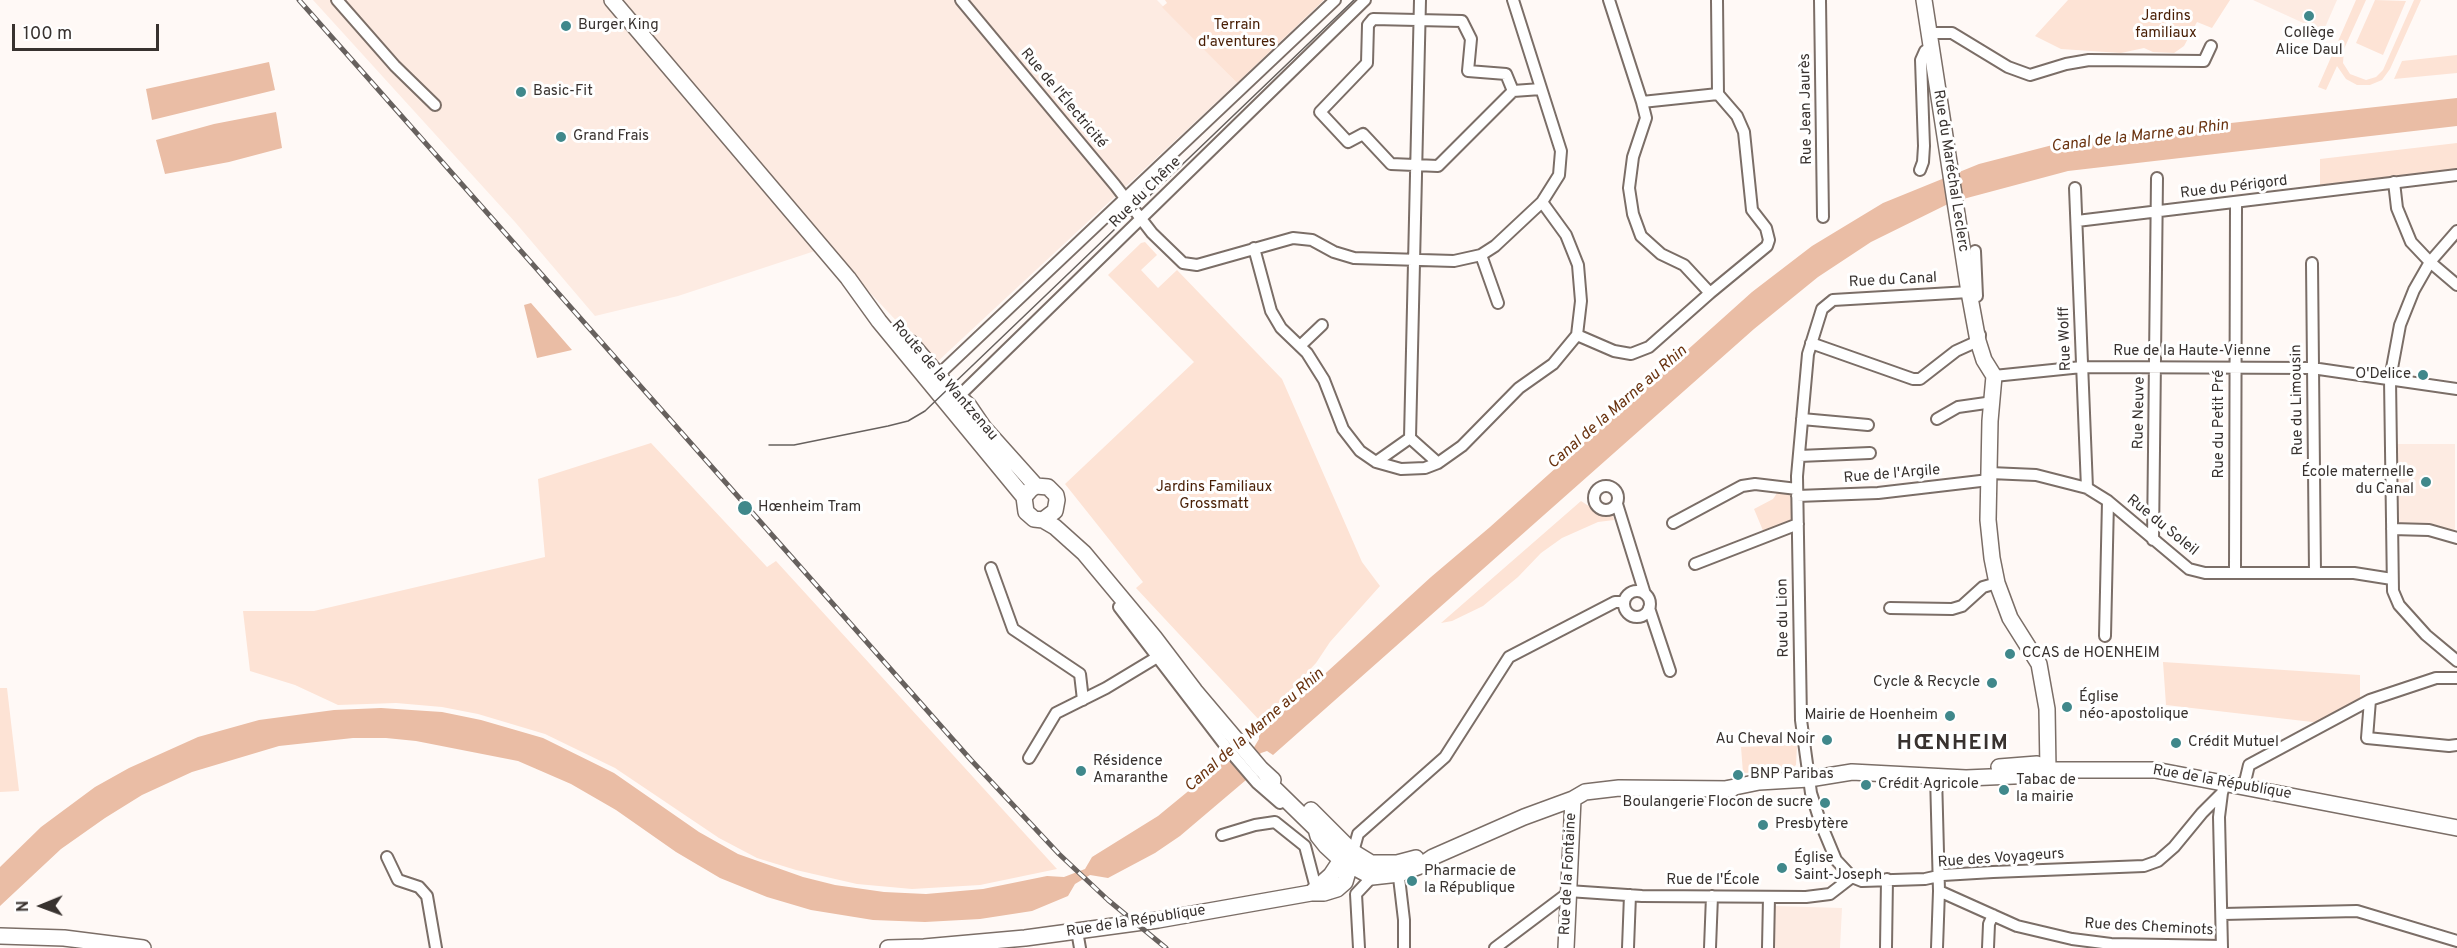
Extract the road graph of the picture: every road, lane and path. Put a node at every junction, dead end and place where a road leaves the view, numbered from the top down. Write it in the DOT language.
graph roads {
  1 [pos="337,0"];
  2 [pos="612,0"];
  3 [pos="621,0"];
  4 [pos="961,0"];
  5 [pos="1335,0"];
  6 [pos="1365,0"];
  7 [pos="1420,0"];
  8 [pos="1514,0"];
  9 [pos="1608,0"];
  10 [pos="1717,0"];
  11 [pos="1820,0"];
  12 [pos="1924,0"];
  13 [pos="1419,20"];
  14 [pos="1930,41"];
  15 [pos="2211,46"];
  16 [pos="1541,89"];
  17 [pos="1513,91"];
  18 [pos="1718,94"];
  19 [pos="1642,102"];
  20 [pos="435,105"];
  21 [pos="1416,166"];
  22 [pos="1920,170"];
  23 [pos="2457,175"];
  24 [pos="2157,178"];
  25 [pos="2394,182"];
  26 [pos="2075,188"];
  27 [pos="776,192"];
  28 [pos="1126,199"];
  29 [pos="1542,202"];
  30 [pos="2236,203"];
  31 [pos="2157,212"];
  32 [pos="1824,218"];
  33 [pos="1141,219"];
  34 [pos="2077,221"];
  35 [pos="2457,231"];
  36 [pos="1254,248"];
  37 [pos="1975,251"];
  38 [pos="1481,255"];
  39 [pos="1414,259"];
  40 [pos="2430,262"];
  41 [pos="2312,263"];
  42 [pos="2457,285"];
  43 [pos="1969,292"];
  44 [pos="1710,293"];
  45 [pos="1498,303"];
  46 [pos="1322,325"];
  47 [pos="1577,335"];
  48 [pos="1978,341"];
  49 [pos="1811,343"];
  50 [pos="1300,346"];
  51 [pos="2082,367"];
  52 [pos="2156,367"];
  53 [pos="2236,367"];
  54 [pos="2312,368"];
  55 [pos="1994,376"];
  56 [pos="934,379"];
  57 [pos="2390,379"];
  58 [pos="2457,389"];
  59 [pos="953,401"];
  60 [pos="1993,402"];
  61 [pos="1802,419"];
  62 [pos="1937,419"];
  63 [pos="1868,425"];
  64 [pos="1410,438"];
  65 [pos="1870,453"];
  66 [pos="1799,456"];
  67 [pos="1376,462"];
  68 [pos="1438,463"];
  69 [pos="1990,476"];
  70 [pos="1036,486"];
  71 [pos="2087,488"];
  72 [pos="1797,493"];
  73 [pos="1024,497"];
  74 [pos="2108,501"];
  75 [pos="1617,504"];
  76 [pos="1049,515"];
  77 [pos="1673,524"];
  78 [pos="1798,524"];
  79 [pos="2392,529"];
  80 [pos="2457,538"];
  81 [pos="2153,540"];
  82 [pos="1084,553"];
  83 [pos="1695,564"];
  84 [pos="991,568"];
  85 [pos="2235,573"];
  86 [pos="2315,573"];
  87 [pos="2392,579"];
  88 [pos="1997,582"];
  89 [pos="1645,594"];
  90 [pos="1624,602"];
  91 [pos="1649,608"];
  92 [pos="1890,608"];
  93 [pos="2104,636"];
  94 [pos="1159,656"];
  95 [pos="2457,661"];
  96 [pos="1670,671"];
  97 [pos="2457,678"];
  98 [pos="1083,700"];
  99 [pos="2365,703"];
  100 [pos="1232,744"];
  101 [pos="2457,745"];
  102 [pos="1029,758"];
  103 [pos="2049,770"];
  104 [pos="1260,774"];
  105 [pos="1936,775"];
  106 [pos="1810,784"];
  107 [pos="2244,786"];
  108 [pos="2223,788"];
  109 [pos="1573,799"];
  110 [pos="2457,828"];
  111 [pos="1222,836"];
  112 [pos="387,857"];
  113 [pos="1348,859"];
  114 [pos="1398,868"];
  115 [pos="1372,877"];
  116 [pos="1852,877"];
  117 [pos="1938,878"];
  118 [pos="1887,879"];
  119 [pos="1314,891"];
  120 [pos="1939,891"];
  121 [pos="1568,892"];
  122 [pos="1630,896"];
  123 [pos="1712,896"];
  124 [pos="1770,897"];
  125 [pos="2223,914"];
  126 [pos="1993,915"];
  127 [pos="1077,931"];
  128 [pos="0,936"];
  129 [pos="2457,941"];
  130 [pos="2072,943"];
  131 [pos="2148,946"];
  132 [pos="935,947"];
  133 [pos="2222,947"];
  134 [pos="143,948"];
  135 [pos="436,948"];
  136 [pos="888,948"];
  137 [pos="1080,948"];
  138 [pos="1359,948"];
  139 [pos="1404,948"];
  140 [pos="1495,948"];
  141 [pos="1566,948"];
  142 [pos="1628,948"];
  143 [pos="1710,948"];
  144 [pos="1768,948"];
  145 [pos="1886,948"];
  146 [pos="1937,948"];
  147 [pos="1988,948"];
  1 -- 20 [label="street"];
  2 -- 27 [label="main road, Route de la Wantzenau"];
  3 -- 27 [label="main road, Route de la Wantzenau"];
  4 -- 28 [label="street, Rue de l'Électricité"];
  5 -- 28 [label="street, Rue du Chêne"];
  6 -- 33 [label="street, Rue du Chêne"];
  7 -- 13 [label="street"];
  8 -- 16 [label="street"];
  9 -- 19 [label="street"];
  10 -- 18 [label="street"];
  11 -- 32 [label="street, Rue Jean Jaurès"];
  12 -- 14 [label="main road, Rue du Maréchal Leclerc"];
  13 -- 17 [label="street"];
  13 -- 21 [label="street"];
  13 -- 21 [label="street"];
  14 -- 15 [label="street"];
  14 -- 22 [label="street"];
  14 -- 43 [label="main road, Rue du Maréchal Leclerc"];
  16 -- 17 [label="street"];
  16 -- 29 [label="street"];
  17 -- 21 [label="street"];
  18 -- 19 [label="street"];
  18 -- 44 [label="street"];
  19 -- 44 [label="street"];
  21 -- 39 [label="street"];
  23 -- 25 [label="street, Rue du Périgord"];
  24 -- 31 [label="street, Rue Neuve"];
  25 -- 30 [label="street, Rue du Périgord"];
  25 -- 40 [label="street"];
  26 -- 34 [label="street, Rue Wolff"];
  27 -- 56 [label="main road, Route de la Wantzenau"];
  28 -- 33 [label="street, Rue de l'Électricité"];
  28 -- 56 [label="street, Rue du Chêne"];
  29 -- 38 [label="street"];
  29 -- 47 [label="street"];
  30 -- 31 [label="street, Rue du Périgord"];
  30 -- 53 [label="street, Rue du Petit Pré"];
  31 -- 34 [label="street, Rue du Périgord"];
  31 -- 52 [label="street, Rue Neuve"];
  33 -- 36 [label="street, Rue de l'Électricité"];
  33 -- 59 [label="street, Rue du Chêne"];
  34 -- 51 [label="street, Rue Wolff"];
  35 -- 40 [label="street"];
  36 -- 39 [label="street, Rue de l'Électricité"];
  36 -- 50 [label="street"];
  37 -- 48 [label="street, Rue du Maréchal Leclerc"];
  38 -- 39 [label="street, Rue de l'Électricité"];
  38 -- 45 [label="street"];
  39 -- 64 [label="street"];
  40 -- 42 [label="street"];
  40 -- 57 [label="street"];
  41 -- 54 [label="street, Rue du Limousin"];
  43 -- 48 [label="main road, Rue du Maréchal Leclerc"];
  43 -- 49 [label="street, Rue du Canal"];
  44 -- 47 [label="street"];
  46 -- 50 [label="street"];
  47 -- 68 [label="street"];
  48 -- 49 [label="street"];
  48 -- 55 [label="main road, Rue du Maréchal Leclerc"];
  49 -- 61 [label="street, Rue du Lion"];
  50 -- 67 [label="street"];
  51 -- 52 [label="street, Rue de la Haute-Vienne"];
  51 -- 55 [label="street, Rue de la Haute-Vienne"];
  51 -- 71 [label="street, Rue Wolff"];
  52 -- 53 [label="street, Rue de la Haute-Vienne"];
  52 -- 81 [label="street, Rue Neuve"];
  53 -- 54 [label="street, Rue de la Haute-Vienne"];
  53 -- 85 [label="street, Rue du Petit Pré"];
  54 -- 57 [label="street, Rue de la Haute-Vienne"];
  54 -- 86 [label="street, Rue du Limousin"];
  55 -- 60 [label="main road, Rue du Maréchal Leclerc"];
  56 -- 59 [label="main road, Route de la Wantzenau"];
  57 -- 58 [label="street, Rue de la Haute-Vienne"];
  57 -- 79 [label="street"];
  59 -- 70 [label="main road, Route de la Wantzenau"];
  59 -- 73 [label="main road, Route de la Wantzenau"];
  60 -- 62 [label="street"];
  60 -- 69 [label="main road, Rue du Maréchal Leclerc"];
  61 -- 63 [label="street"];
  61 -- 66 [label="street, Rue du Lion"];
  64 -- 67 [label="street"];
  64 -- 68 [label="street"];
  65 -- 66 [label="street"];
  66 -- 72 [label="street, Rue du Lion"];
  67 -- 68 [label="street"];
  69 -- 71 [label="street, Rue du Soleil"];
  69 -- 72 [label="street, Rue de l'Argile"];
  69 -- 88 [label="main road, Rue du Maréchal Leclerc"];
  70 -- 73 [label="main road"];
  70 -- 76 [label="main road, Route de la Wantzenau"];
  71 -- 74 [label="street, Rue du Soleil"];
  72 -- 77 [label="street, Rue de l'Argile"];
  72 -- 78 [label="street, Rue du Lion"];
  73 -- 76 [label="main road, Route de la Wantzenau"];
  74 -- 81 [label="street, Rue du Soleil"];
  74 -- 93 [label="street"];
  75 -- 89 [label="street"];
  76 -- 82 [label="main road, Route de la Wantzenau"];
  78 -- 83 [label="street"];
  78 -- 106 [label="street, Rue du Lion"];
  79 -- 80 [label="street"];
  79 -- 87 [label="street"];
  81 -- 85 [label="street, Rue du Soleil"];
  82 -- 94 [label="street, Route de la Wantzenau"];
  82 -- 100 [label="main road, Route de la Wantzenau"];
  84 -- 98 [label="street"];
  85 -- 86 [label="street, Rue du Soleil"];
  86 -- 87 [label="street, Rue du Soleil"];
  87 -- 95 [label="street"];
  88 -- 92 [label="street"];
  88 -- 103 [label="main road, Rue du Maréchal Leclerc"];
  89 -- 90 [label="street"];
  89 -- 91 [label="street"];
  90 -- 91 [label="street"];
  90 -- 113 [label="street"];
  91 -- 96 [label="street"];
  94 -- 98 [label="street"];
  94 -- 100 [label="street, Route de la Wantzenau"];
  97 -- 99 [label="street"];
  98 -- 102 [label="street"];
  99 -- 101 [label="street"];
  99 -- 107 [label="street"];
  100 -- 104 [label="main road, Route de la Wantzenau"];
  103 -- 105 [label="main road, Rue de la République"];
  103 -- 108 [label="main road, Rue de la République"];
  104 -- 113 [label="main road, Route de la Wantzenau"];
  104 -- 113 [label="main road, Route de la Wantzenau"];
  105 -- 106 [label="main road, Rue de la République"];
  105 -- 117 [label="street"];
  106 -- 109 [label="main road, Rue de la République"];
  106 -- 116 [label="street"];
  107 -- 108 [label="main road, Rue de la République"];
  107 -- 110 [label="main road, Rue de la République"];
  108 -- 117 [label="street, Rue des Voyageurs"];
  108 -- 125 [label="street"];
  109 -- 114 [label="main road, Rue de la République"];
  109 -- 121 [label="main road, Rue de la Fontaine"];
  111 -- 119 [label="street"];
  112 -- 135 [label="street"];
  113 -- 114 [label="main road, Rue de la République"];
  113 -- 115 [label="main road"];
  113 -- 119 [label="main road"];
  114 -- 115 [label="main road, Rue de la République"];
  114 -- 139 [label="street"];
  115 -- 138 [label="street"];
  116 -- 118 [label="street, Rue des Voyageurs"];
  116 -- 124 [label="street, Rue de l'École"];
  117 -- 118 [label="street, Rue des Voyageurs"];
  117 -- 120 [label="street"];
  118 -- 145 [label="street"];
  119 -- 127 [label="main road, Rue de la République"];
  120 -- 126 [label="street, Rue des Cheminots"];
  120 -- 146 [label="street"];
  121 -- 122 [label="street, Rue de l'École"];
  121 -- 140 [label="street"];
  121 -- 141 [label="main road, Rue de la Fontaine"];
  122 -- 123 [label="street, Rue de l'École"];
  122 -- 142 [label="street"];
  123 -- 124 [label="street, Rue de l'École"];
  123 -- 143 [label="street"];
  124 -- 144 [label="street"];
  125 -- 129 [label="street"];
  125 -- 133 [label="street"];
  126 -- 130 [label="street, Rue des Cheminots"];
  126 -- 147 [label="street"];
  127 -- 132 [label="main road, Rue de la République"];
  127 -- 137 [label="street"];
  128 -- 134 [label="main road"];
  130 -- 131 [label="street, Rue des Cheminots"];
  131 -- 133 [label="street, Rue des Cheminots"];
  132 -- 136 [label="main road, Rue de la République"];
}
